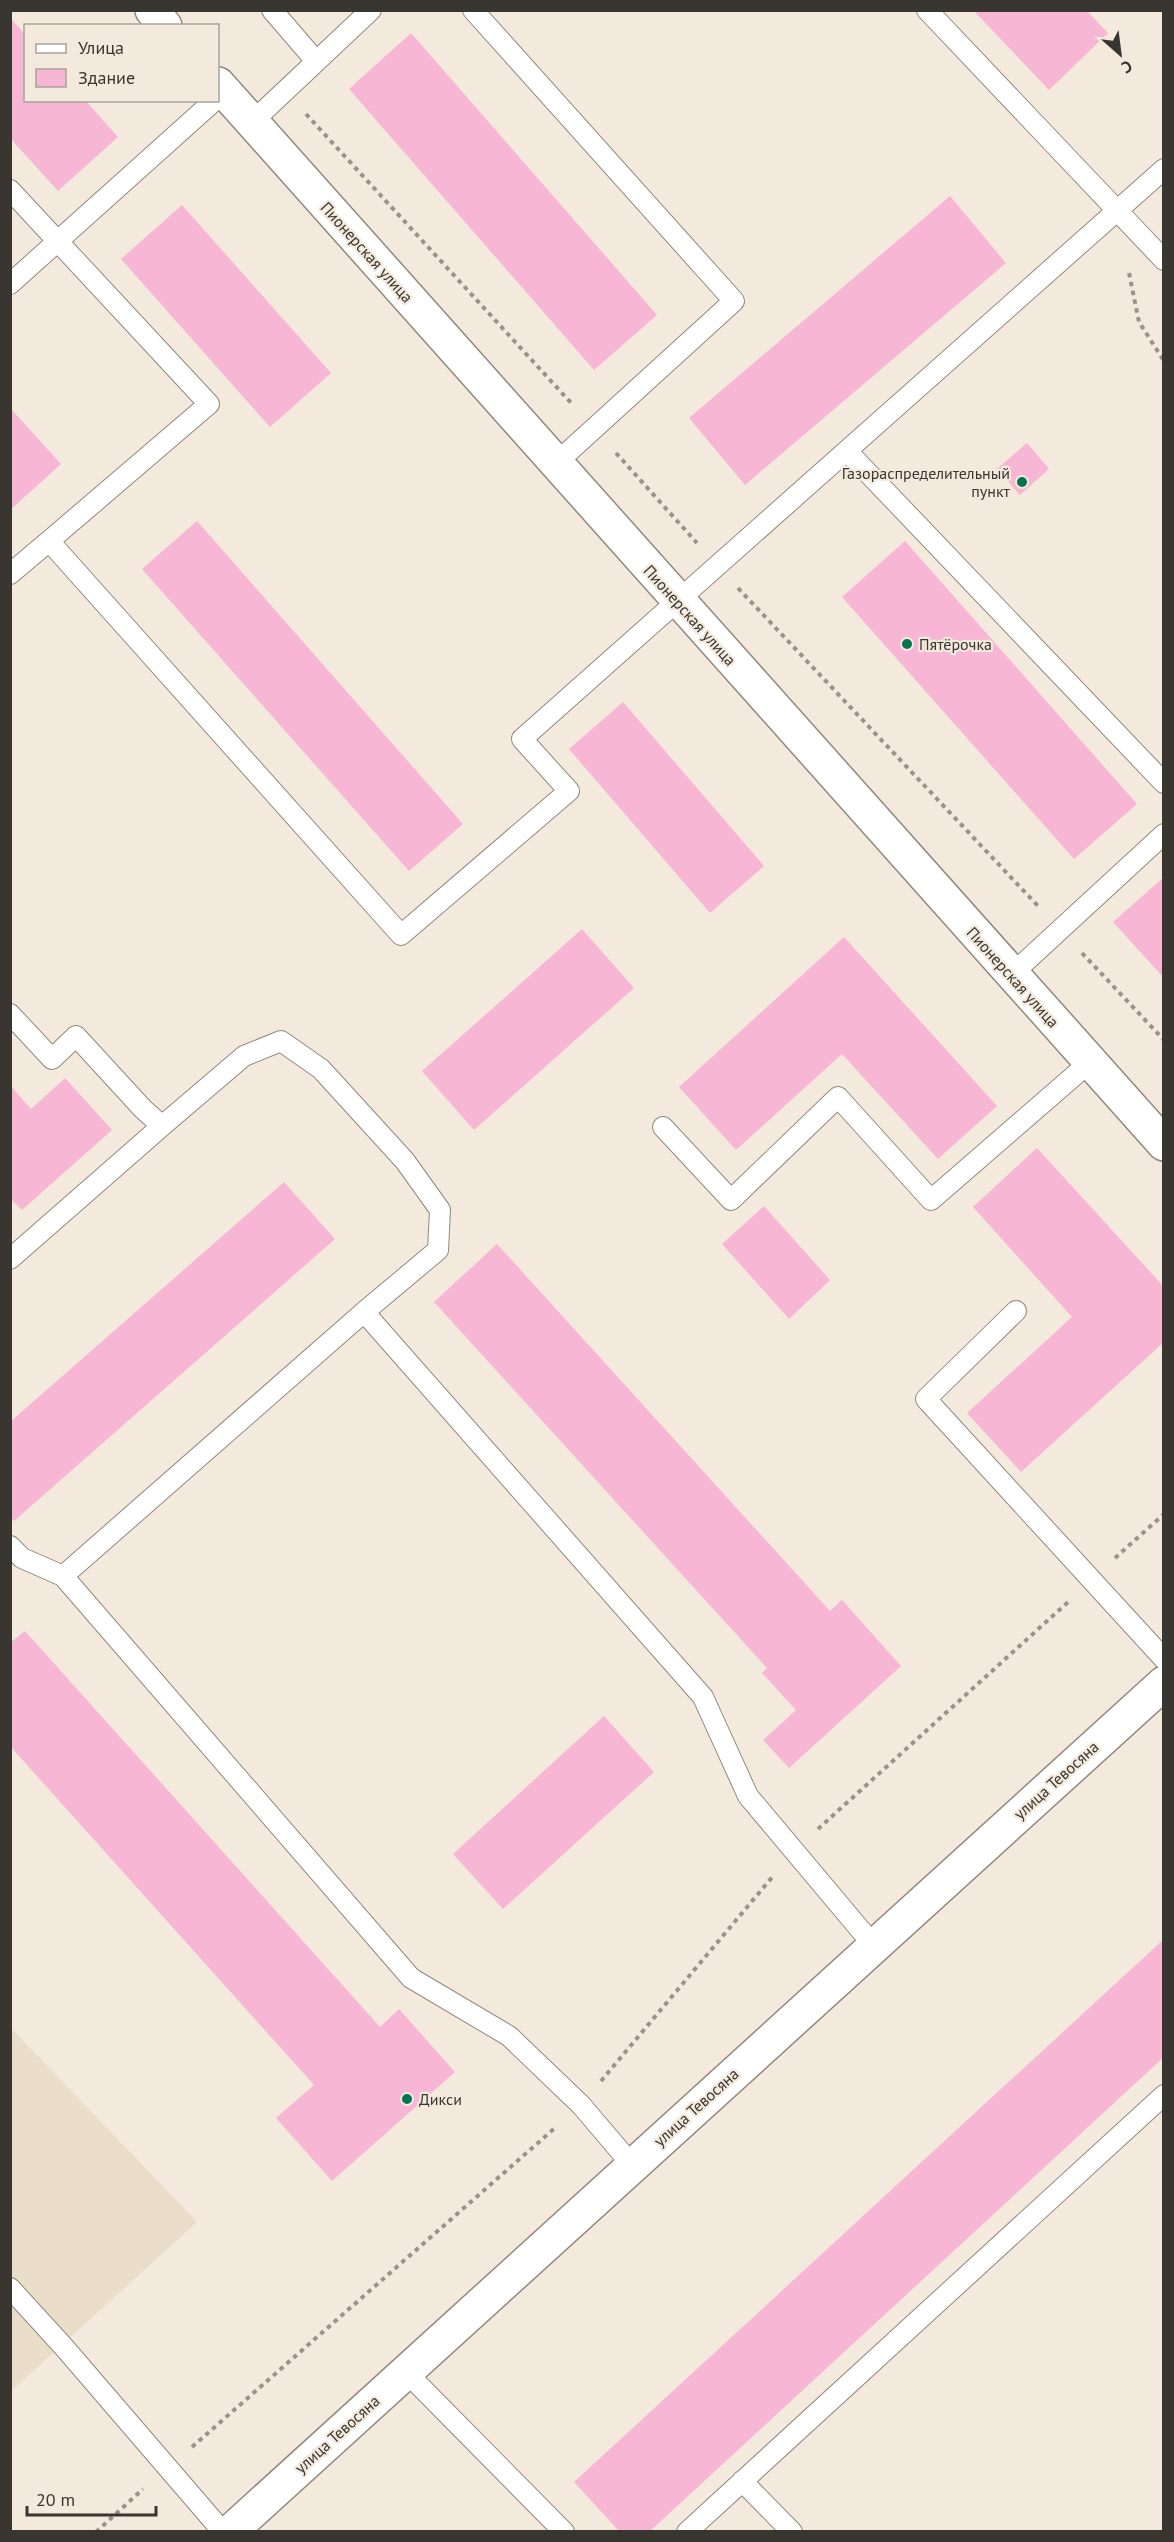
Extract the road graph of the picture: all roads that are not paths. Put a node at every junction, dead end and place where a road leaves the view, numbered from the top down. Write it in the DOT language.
graph roads {
  1 [pos="152,10"];
  2 [pos="272,10"];
  3 [pos="370,10"];
  4 [pos="473,10"];
  5 [pos="927,10"];
  6 [pos="163,24"];
  7 [pos="315,60"];
  8 [pos="219,94"];
  9 [pos="210,102"];
  10 [pos="251,123"];
  11 [pos="1164,169"];
  12 [pos="10,190"];
  13 [pos="1117,211"];
  14 [pos="58,242"];
  15 [pos="1164,260"];
  16 [pos="10,284"];
  17 [pos="846,451"];
  18 [pos="555,464"];
  19 [pos="49,541"];
  20 [pos="10,574"];
  21 [pos="678,601"];
  22 [pos="1164,783"];
  23 [pos="1164,834"];
  24 [pos="1011,975"];
  25 [pos="10,1014"];
  26 [pos="1090,1062"];
  27 [pos="162,1126"];
  28 [pos="663,1127"];
  29 [pos="1164,1144"];
  30 [pos="10,1259"];
  31 [pos="1016,1311"];
  32 [pos="364,1312"];
  33 [pos="14,1557"];
  34 [pos="63,1576"];
  35 [pos="1164,1659"];
  36 [pos="1164,1683"];
  37 [pos="874,1946"];
  38 [pos="1164,2096"];
  39 [pos="632,2165"];
  40 [pos="10,2288"];
  41 [pos="406,2372"];
  42 [pos="742,2481"];
  43 [pos="223,2532"];
  44 [pos="230,2532"];
  45 [pos="564,2532"];
  46 [pos="687,2532"];
  47 [pos="792,2532"];
  1 -- 6 [label="street"];
  2 -- 7 [label="lane"];
  3 -- 7 [label="lane"];
  4 -- 18 [label="lane"];
  5 -- 13 [label="lane"];
  7 -- 10 [label="lane"];
  8 -- 10 [label="street, Пионерская улица"];
  9 -- 14 [label="lane"];
  10 -- 18 [label="street, Пионерская улица"];
  11 -- 13 [label="lane"];
  12 -- 14 [label="lane"];
  13 -- 15 [label="lane"];
  13 -- 17 [label="lane"];
  14 -- 16 [label="lane"];
  14 -- 19 [label="lane"];
  17 -- 21 [label="lane"];
  17 -- 22 [label="lane"];
  18 -- 21 [label="street, Пионерская улица"];
  19 -- 20 [label="lane"];
  19 -- 21 [label="lane"];
  21 -- 24 [label="street, Пионерская улица"];
  23 -- 24 [label="lane"];
  24 -- 26 [label="street, Пионерская улица"];
  25 -- 27 [label="lane"];
  26 -- 28 [label="lane"];
  26 -- 29 [label="street, Пионерская улица"];
  27 -- 30 [label="lane"];
  27 -- 32 [label="lane"];
  31 -- 35 [label="lane"];
  32 -- 34 [label="lane"];
  32 -- 37 [label="lane"];
  33 -- 34 [label="lane"];
  34 -- 39 [label="lane"];
  36 -- 37 [label="street, улица Тевосяна"];
  37 -- 39 [label="street, улица Тевосяна"];
  38 -- 42 [label="lane"];
  39 -- 41 [label="street, улица Тевосяна"];
  40 -- 43 [label="lane"];
  41 -- 44 [label="street, улица Тевосяна"];
  41 -- 45 [label="lane"];
  42 -- 46 [label="lane"];
  42 -- 47 [label="lane"];
}
